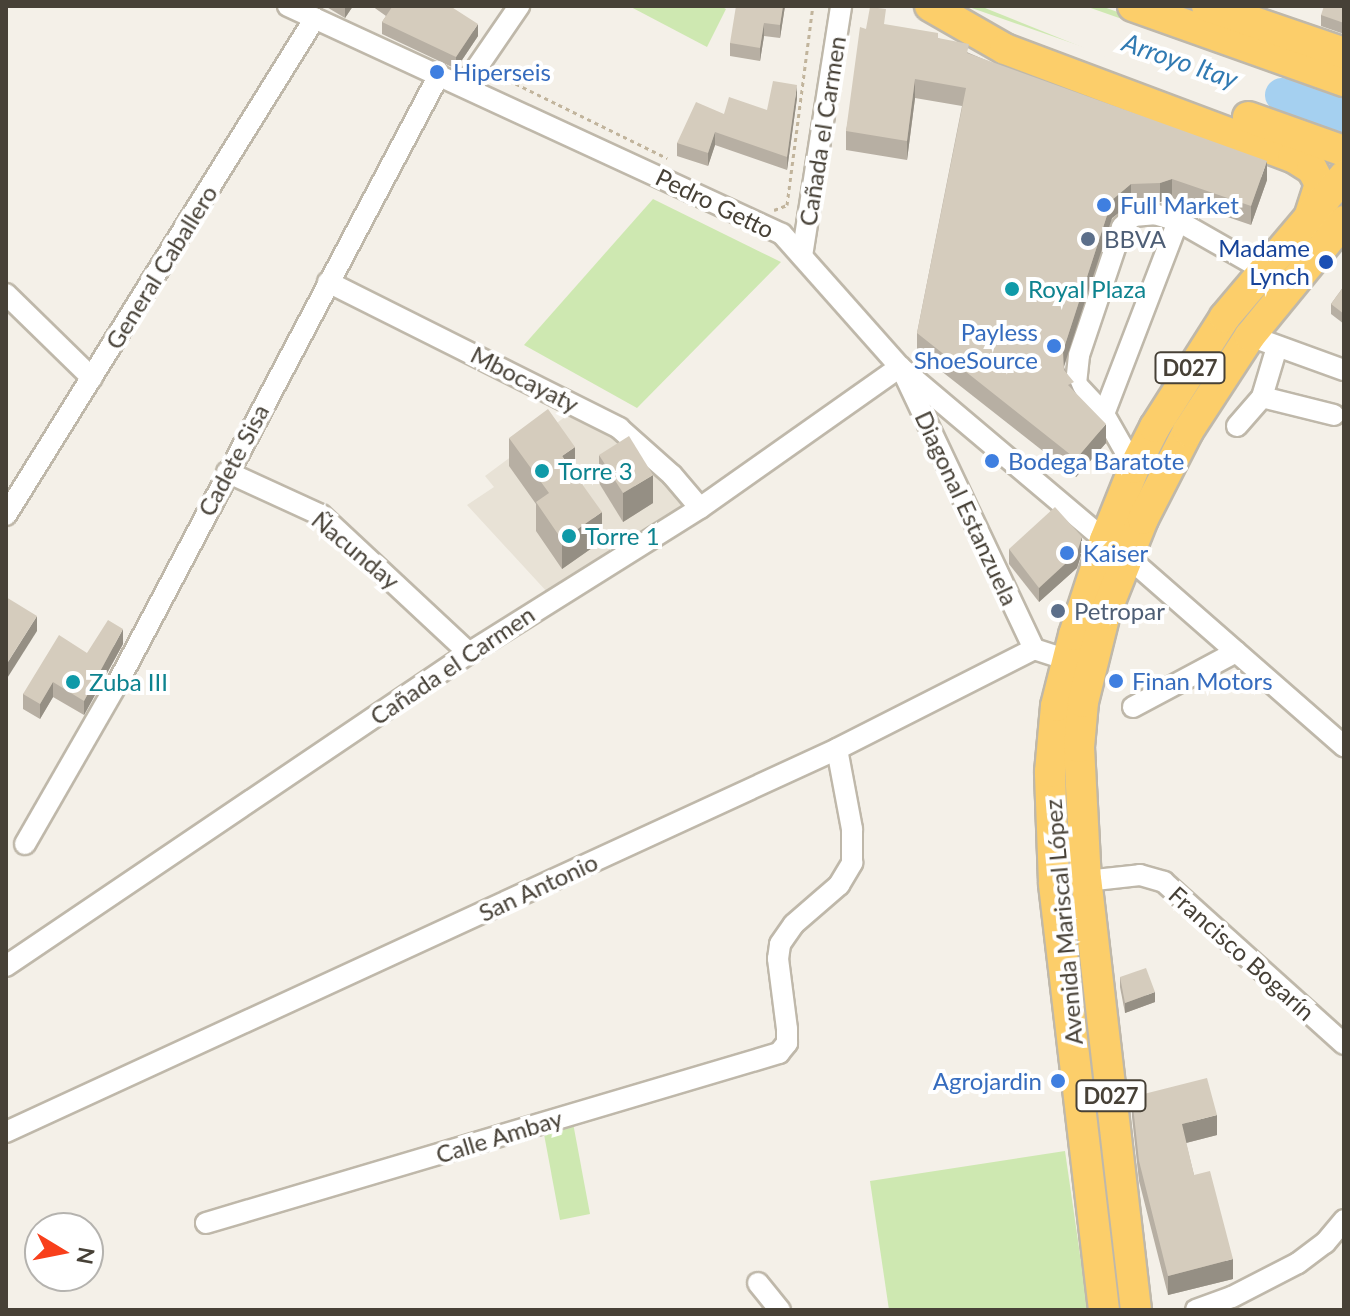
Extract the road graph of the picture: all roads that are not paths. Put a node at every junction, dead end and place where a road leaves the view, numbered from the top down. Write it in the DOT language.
graph roads {
  1 [pos="288,6"];
  2 [pos="519,6"];
  3 [pos="841,6"];
  4 [pos="930,6"];
  5 [pos="941,6"];
  6 [pos="1133,6"];
  7 [pos="1207,6"];
  8 [pos="315,18"];
  9 [pos="1344,53"];
  10 [pos="439,75"];
  11 [pos="1344,81"];
  12 [pos="465,85"];
  13 [pos="1344,151"];
  14 [pos="1344,176"];
  15 [pos="1308,218"];
  16 [pos="1178,221"];
  17 [pos="1344,221"];
  18 [pos="802,256"];
  19 [pos="1264,270"];
  20 [pos="328,282"];
  21 [pos="6,294"];
  22 [pos="1263,342"];
  23 [pos="900,367"];
  24 [pos="1344,370"];
  25 [pos="92,378"];
  26 [pos="1262,397"];
  27 [pos="1104,414"];
  28 [pos="1334,415"];
  29 [pos="1237,426"];
  30 [pos="1138,463"];
  31 [pos="227,472"];
  32 [pos="700,508"];
  33 [pos="6,515"];
  34 [pos="1117,549"];
  35 [pos="1034,649"];
  36 [pos="1236,652"];
  37 [pos="469,653"];
  38 [pos="1067,660"];
  39 [pos="1133,707"];
  40 [pos="1344,746"];
  41 [pos="837,749"];
  42 [pos="25,844"];
  43 [pos="1086,881"];
  44 [pos="6,966"];
  45 [pos="1344,1044"];
  46 [pos="6,1132"];
  47 [pos="1344,1220"];
  48 [pos="206,1223"];
  49 [pos="758,1283"];
  50 [pos="1250,1288"];
  51 [pos="780,1310"];
  52 [pos="1104,1310"];
  53 [pos="1136,1310"];
  54 [pos="1196,1310"];
  55 [pos="1255,1310"];
  1 -- 8 [label="street, Pedro Getto"];
  2 -- 12 [label="street"];
  3 -- 18 [label="street, Cañada el Carmen"];
  4 -- 15 [label="highway"];
  5 -- 13 [label="highway"];
  6 -- 11 [label="highway"];
  7 -- 9 [label="highway"];
  8 -- 10 [label="street, Pedro Getto"];
  8 -- 25 [label="street, General Caballero"];
  10 -- 12 [label="street, Pedro Getto"];
  10 -- 20 [label="street, Cadete Sisa"];
  12 -- 18 [label="street, Pedro Getto"];
  14 -- 15 [label="highway, D027"];
  15 -- 19 [label="highway, D027"];
  16 -- 19 [label="street"];
  16 -- 27 [label="street"];
  16 -- 27 [label="street"];
  17 -- 22 [label="highway, D027"];
  18 -- 23 [label="street, Pedro Getto"];
  19 -- 30 [label="highway, D027"];
  20 -- 31 [label="street, Cadete Sisa"];
  20 -- 32 [label="street, Mbocayaty"];
  21 -- 25 [label="street"];
  22 -- 24 [label="street"];
  22 -- 26 [label="street"];
  22 -- 34 [label="highway, D027"];
  23 -- 32 [label="street, Cañada el Carmen"];
  23 -- 34 [label="street, Pedro Getto"];
  23 -- 35 [label="street, Diagonal Estanzuela"];
  25 -- 33 [label="street, General Caballero"];
  26 -- 28 [label="street"];
  26 -- 29 [label="street"];
  27 -- 30 [label="street"];
  30 -- 34 [label="highway, D027"];
  31 -- 37 [label="street, Ñacunday"];
  31 -- 42 [label="street, Cadete Sisa"];
  32 -- 37 [label="street, Cañada el Carmen"];
  34 -- 36 [label="street, Pedro Getto"];
  34 -- 38 [label="highway, Avenida Mariscal López / D027"];
  34 -- 43 [label="highway, Avenida Mariscal López / D027"];
  35 -- 38 [label="street"];
  35 -- 41 [label="street, San Antonio"];
  36 -- 39 [label="street"];
  36 -- 40 [label="street, Pedro Getto"];
  37 -- 44 [label="street, Cañada el Carmen"];
  38 -- 52 [label="highway, Avenida Mariscal López / D027"];
  41 -- 46 [label="street, San Antonio"];
  41 -- 48 [label="street, Calle Ambay"];
  43 -- 45 [label="street, Francisco Bogarín"];
  43 -- 53 [label="highway, Avenida Mariscal López / D027"];
  47 -- 50 [label="street"];
  49 -- 51 [label="street"];
  50 -- 54 [label="street"];
  50 -- 55 [label="street"];
}
